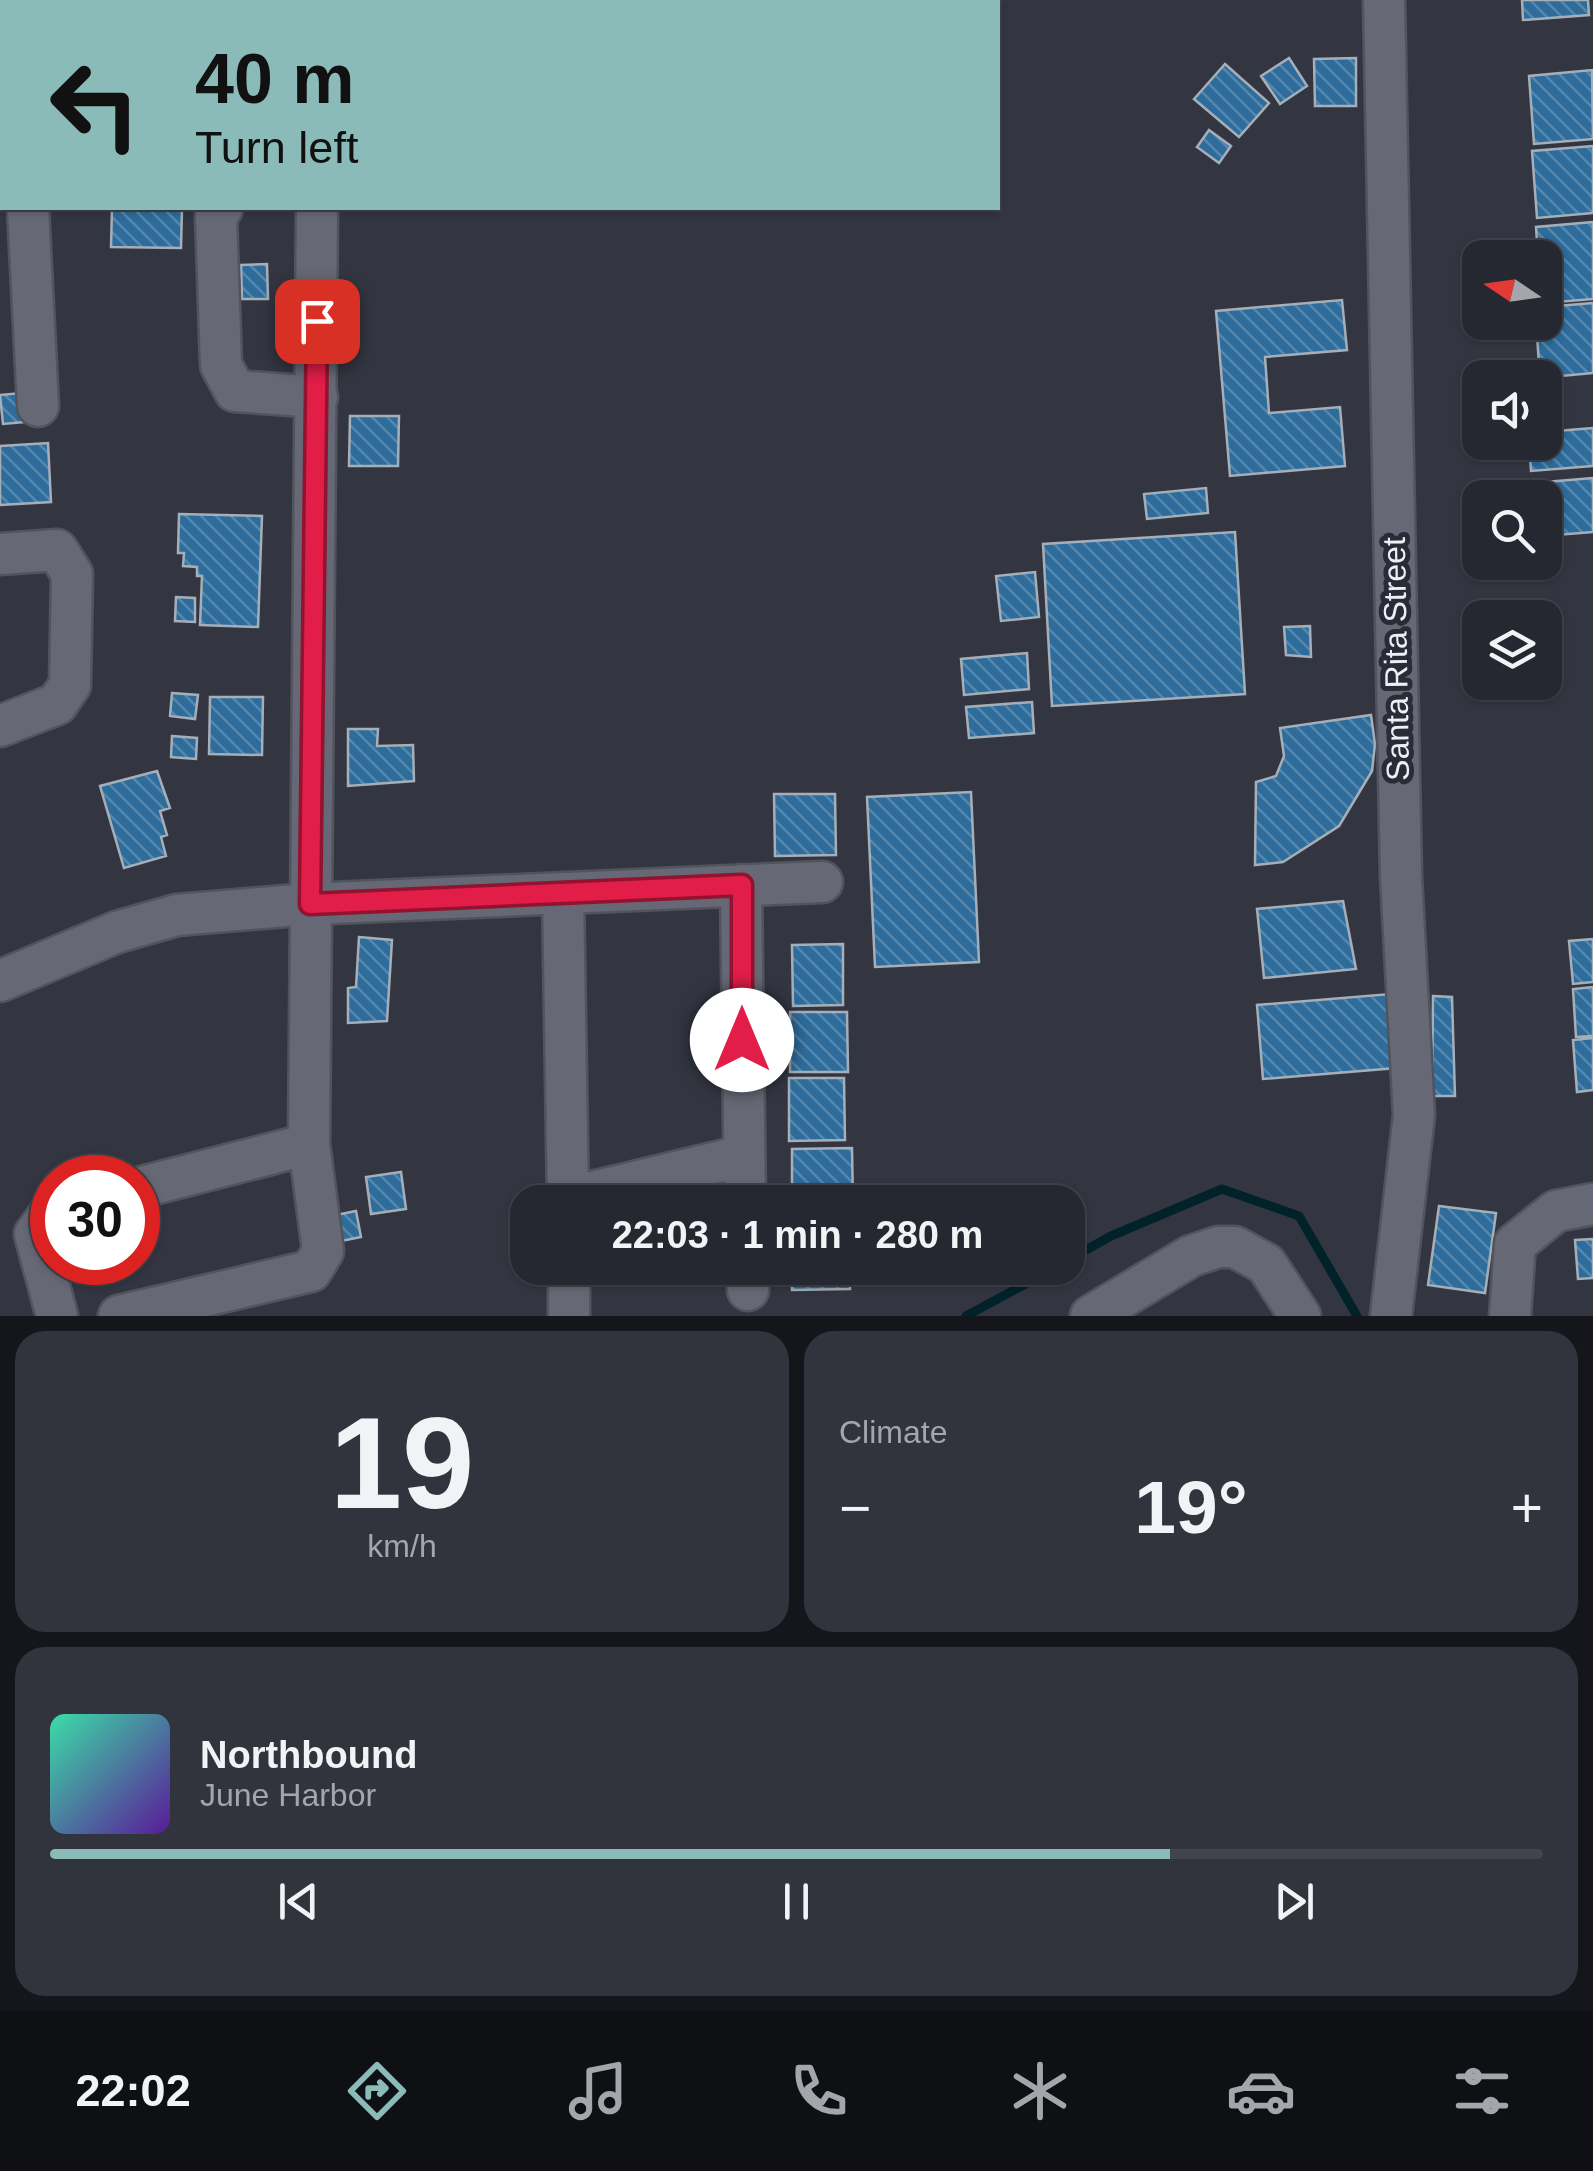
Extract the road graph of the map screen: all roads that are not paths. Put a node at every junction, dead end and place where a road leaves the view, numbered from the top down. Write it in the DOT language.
graph roads {
  1 [pos="1384,0"];
  2 [pos="28,210"];
  3 [pos="220,210"];
  4 [pos="317,210"];
  5 [pos="16,302"];
  6 [pos="25,381"];
  7 [pos="317,397"];
  8 [pos="0,554"];
  9 [pos="0,726"];
  10 [pos="822,882"];
  11 [pos="742,885"];
  12 [pos="563,893"];
  13 [pos="310,904"];
  14 [pos="0,981"];
  15 [pos="308,1144"];
  16 [pos="744,1156"];
  17 [pos="160,1182"];
  18 [pos="568,1185"];
  19 [pos="628,1185"];
  20 [pos="745,1185"];
  21 [pos="1593,1204"];
  22 [pos="49,1285"];
  23 [pos="568,1285"];
  24 [pos="569,1315"];
  25 [pos="57,1316"];
  26 [pos="118,1316"];
  27 [pos="1090,1316"];
  28 [pos="1300,1316"];
  29 [pos="1391,1316"];
  30 [pos="1510,1316"];
  1 -- 29 [label="street, Santa Rita Street"];
  2 -- 5 [label="street"];
  3 -- 7 [label="street"];
  4 -- 7 [label="street"];
  5 -- 6 [label="street"];
  7 -- 13 [label="street"];
  8 -- 9 [label="street"];
  10 -- 11 [label="street"];
  11 -- 12 [label="street"];
  11 -- 16 [label="street"];
  12 -- 13 [label="street"];
  12 -- 18 [label="street"];
  13 -- 14 [label="street"];
  13 -- 15 [label="street"];
  15 -- 17 [label="street"];
  15 -- 26 [label="street"];
  16 -- 19 [label="street"];
  16 -- 20 [label="street"];
  21 -- 30 [label="street"];
  22 -- 25 [label="street"];
  23 -- 24 [label="street"];
  27 -- 28 [label="street"];
}
